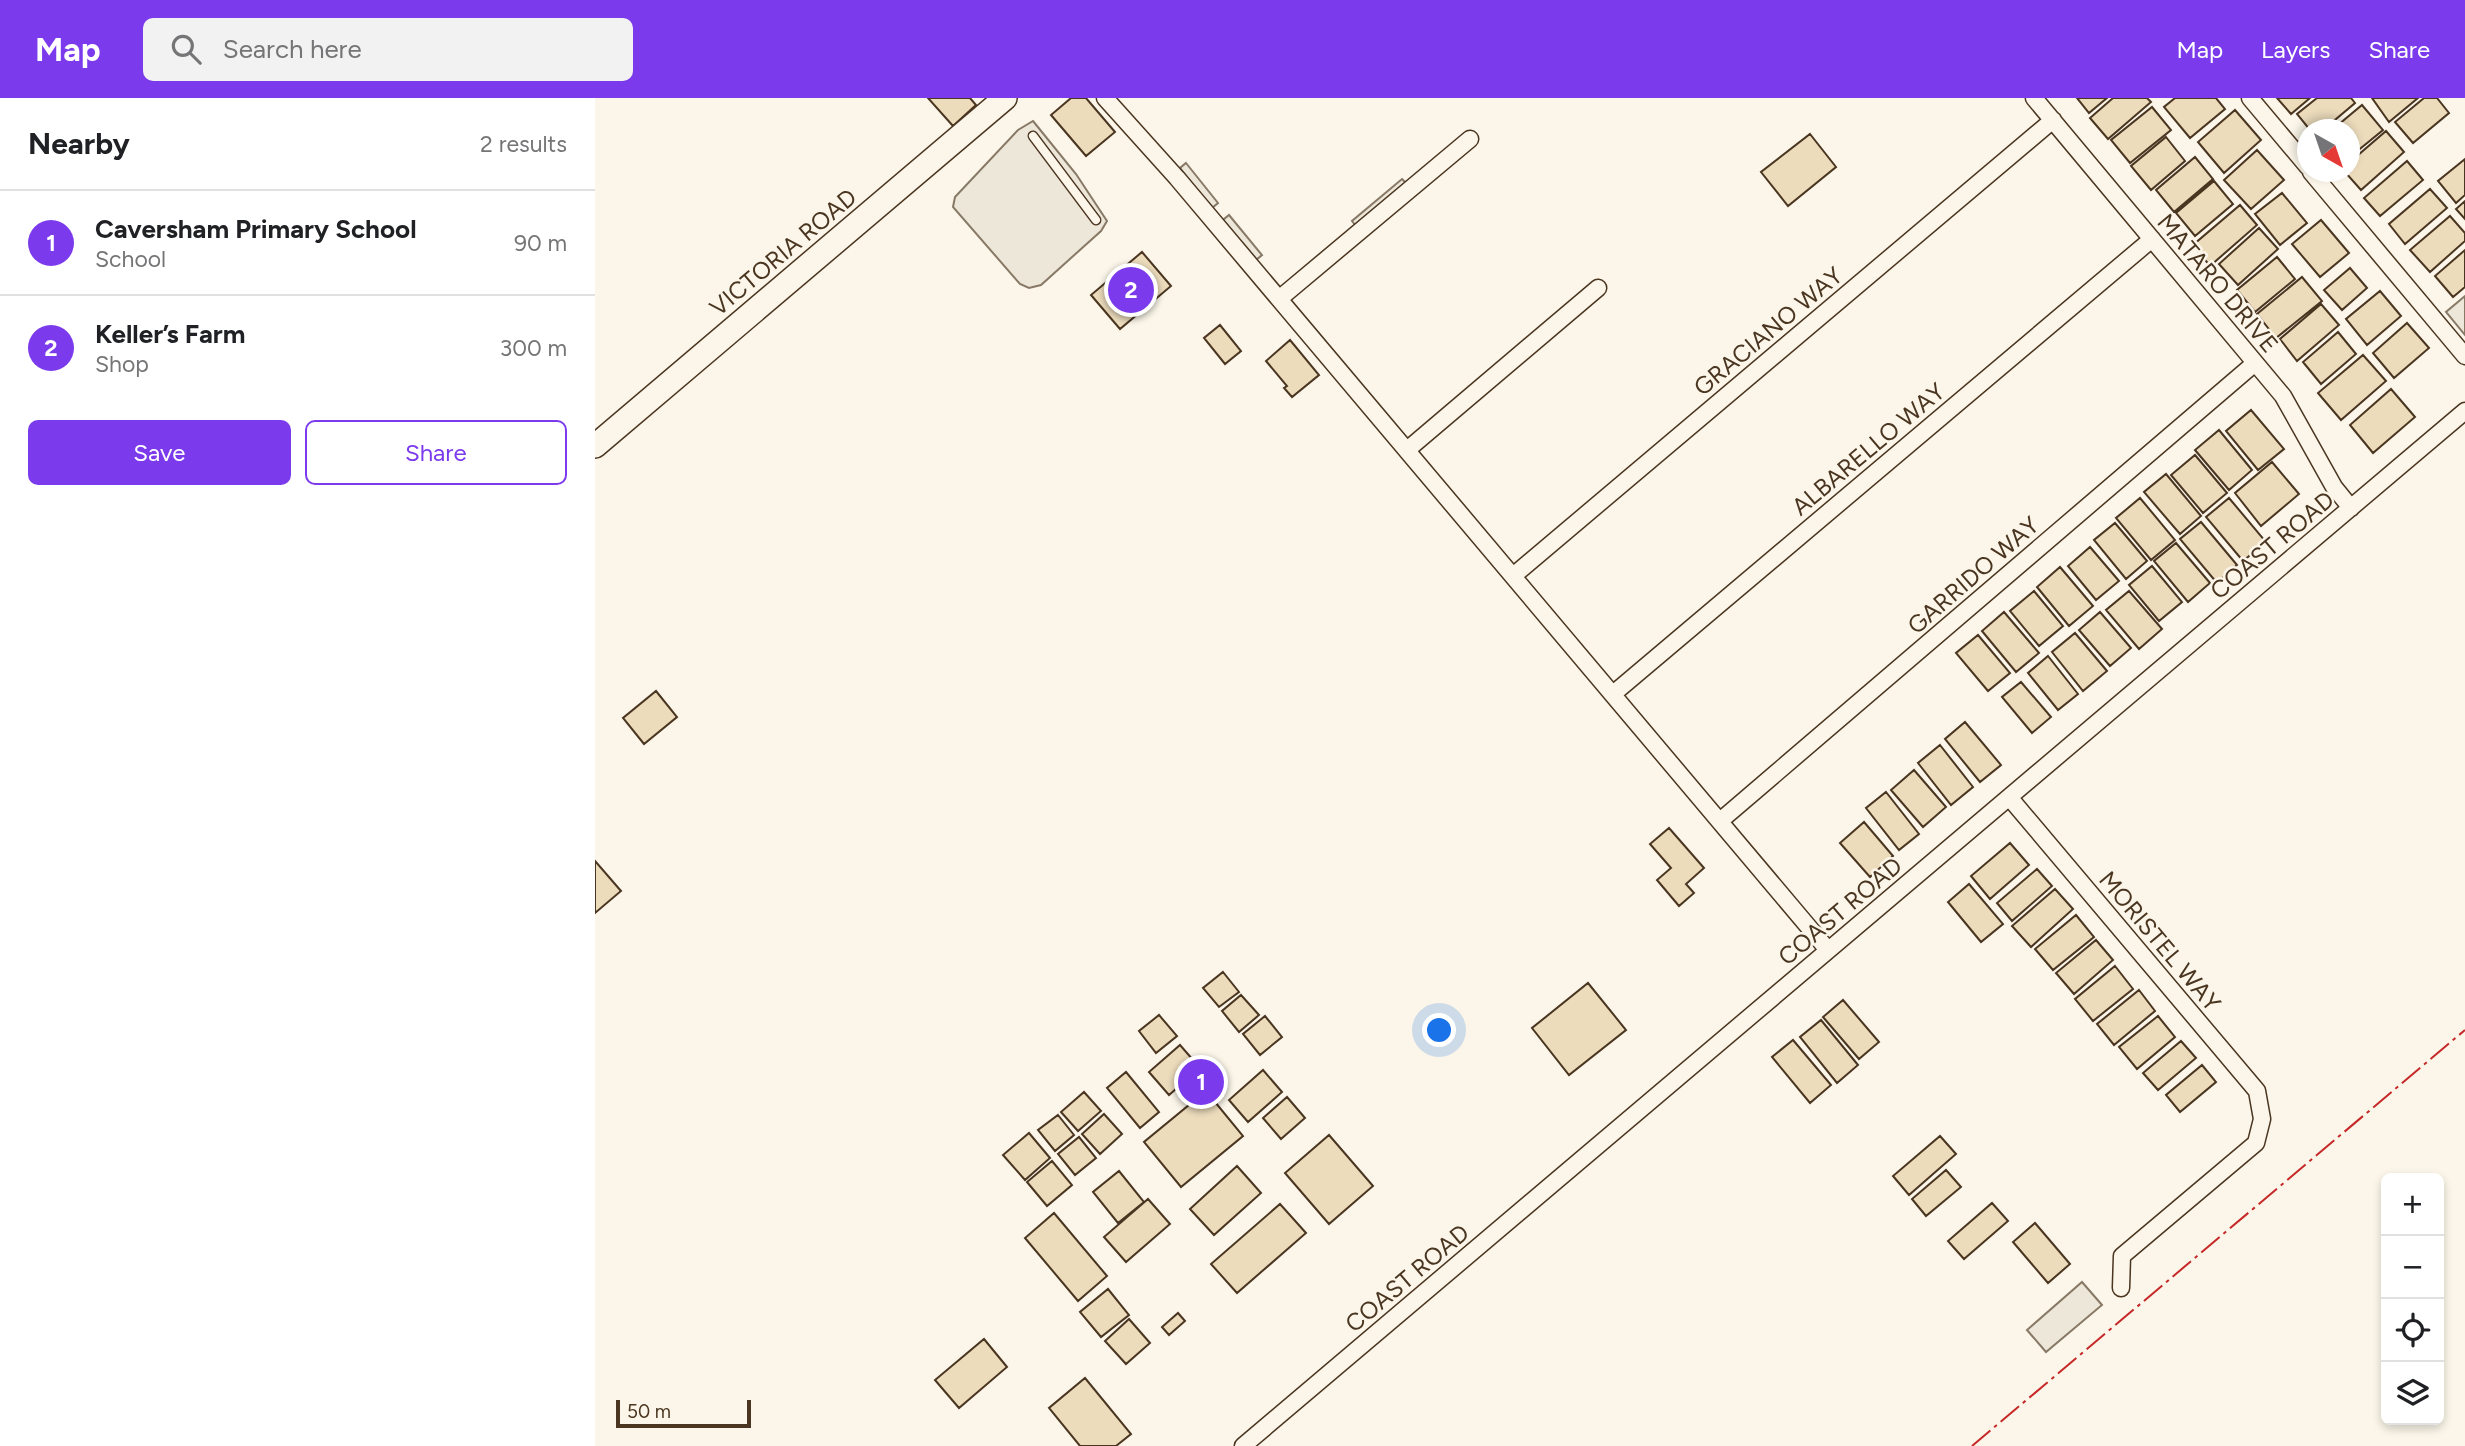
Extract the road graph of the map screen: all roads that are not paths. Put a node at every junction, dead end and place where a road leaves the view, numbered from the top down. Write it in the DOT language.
graph roads {
  1 [pos="1005,98"];
  2 [pos="1105,98"];
  3 [pos="2034,98"];
  4 [pos="2250,98"];
  5 [pos="2053,120"];
  6 [pos="1033,136"];
  7 [pos="1470,139"];
  8 [pos="2297,154"];
  9 [pos="2319,182"];
  10 [pos="1095,220"];
  11 [pos="2152,239"];
  12 [pos="1598,288"];
  13 [pos="1279,299"];
  14 [pos="2465,356"];
  15 [pos="2255,363"];
  16 [pos="2465,411"];
  17 [pos="595,446"];
  18 [pos="1407,450"];
  19 [pos="2351,508"];
  20 [pos="1513,576"];
  21 [pos="1613,694"];
  22 [pos="2010,797"];
  23 [pos="1720,821"];
  24 [pos="1829,950"];
  25 [pos="2121,1288"];
  26 [pos="1243,1446"];
  1 -- 17 [label="street, VICTORIA ROAD"];
  2 -- 13 [label="street"];
  3 -- 5 [label="street, MATARO DRIVE"];
  4 -- 8 [label="street"];
  5 -- 11 [label="street, MATARO DRIVE"];
  5 -- 20 [label="street, GRACIANO WAY"];
  6 -- 10 [label="lane"];
  7 -- 13 [label="street"];
  9 -- 14 [label="street"];
  11 -- 15 [label="street, MATARO DRIVE"];
  11 -- 21 [label="street, ALBARELLO WAY"];
  12 -- 18 [label="street"];
  13 -- 18 [label="street"];
  15 -- 19 [label="street, MATARO DRIVE"];
  15 -- 23 [label="street, GARRIDO WAY"];
  16 -- 19 [label="street, COAST ROAD"];
  18 -- 20 [label="street"];
  19 -- 22 [label="street, COAST ROAD"];
  20 -- 21 [label="street"];
  21 -- 23 [label="street"];
  22 -- 24 [label="street, COAST ROAD"];
  22 -- 25 [label="street, MORISTEL WAY"];
  23 -- 24 [label="street"];
  24 -- 26 [label="street, COAST ROAD"];
}
